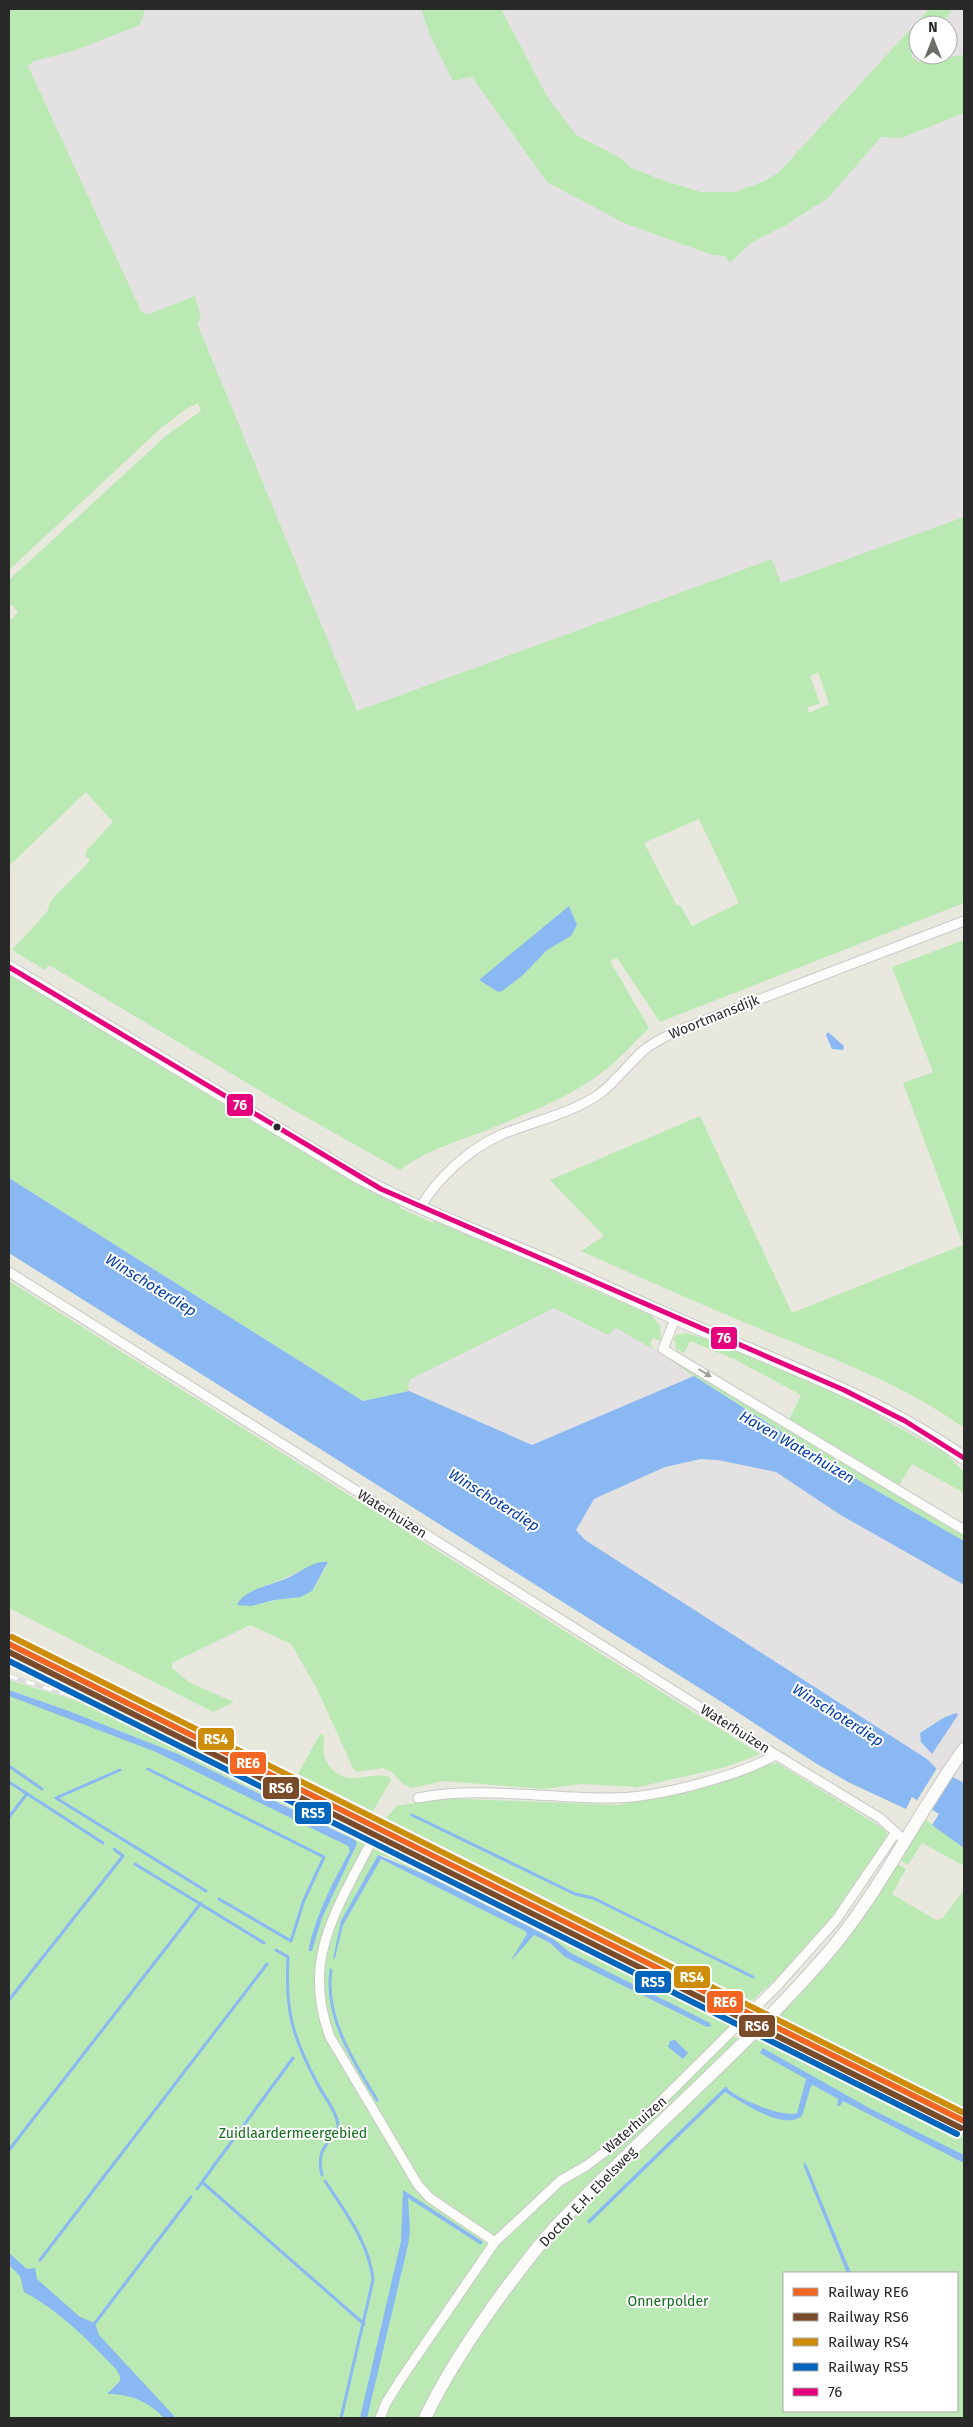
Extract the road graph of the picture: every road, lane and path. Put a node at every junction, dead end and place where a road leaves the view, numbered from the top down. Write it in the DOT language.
graph roads {
  1 [pos="964,921"];
  2 [pos="9,967"];
  3 [pos="420,1208"];
  4 [pos="9,1272"];
  5 [pos="676,1319"];
  6 [pos="964,1458"];
  7 [pos="964,1530"];
  8 [pos="964,1749"];
  9 [pos="776,1755"];
  10 [pos="418,1798"];
  11 [pos="901,1837"];
  12 [pos="368,1848"];
  13 [pos="742,2045"];
  14 [pos="495,2242"];
  15 [pos="380,2418"];
  16 [pos="425,2418"];
  1 -- 3 [label="street, Woortmansdijk"];
  2 -- 3 [label="main road"];
  3 -- 5 [label="main road"];
  4 -- 9 [label="street, Waterhuizen"];
  5 -- 6 [label="main road"];
  5 -- 7 [label="street, one-way"];
  8 -- 11 [label="main road, Waterhuizen"];
  9 -- 10 [label="street, Waterhuizen"];
  9 -- 11 [label="street, Waterhuizen"];
  11 -- 13 [label="main road, Waterhuizen"];
  11 -- 14 [label="street, Waterhuizen"];
  12 -- 14 [label="street"];
  13 -- 16 [label="main road, Doctor E.H. Ebelsweg"];
  14 -- 15 [label="street, Waterhuizen"];
}
